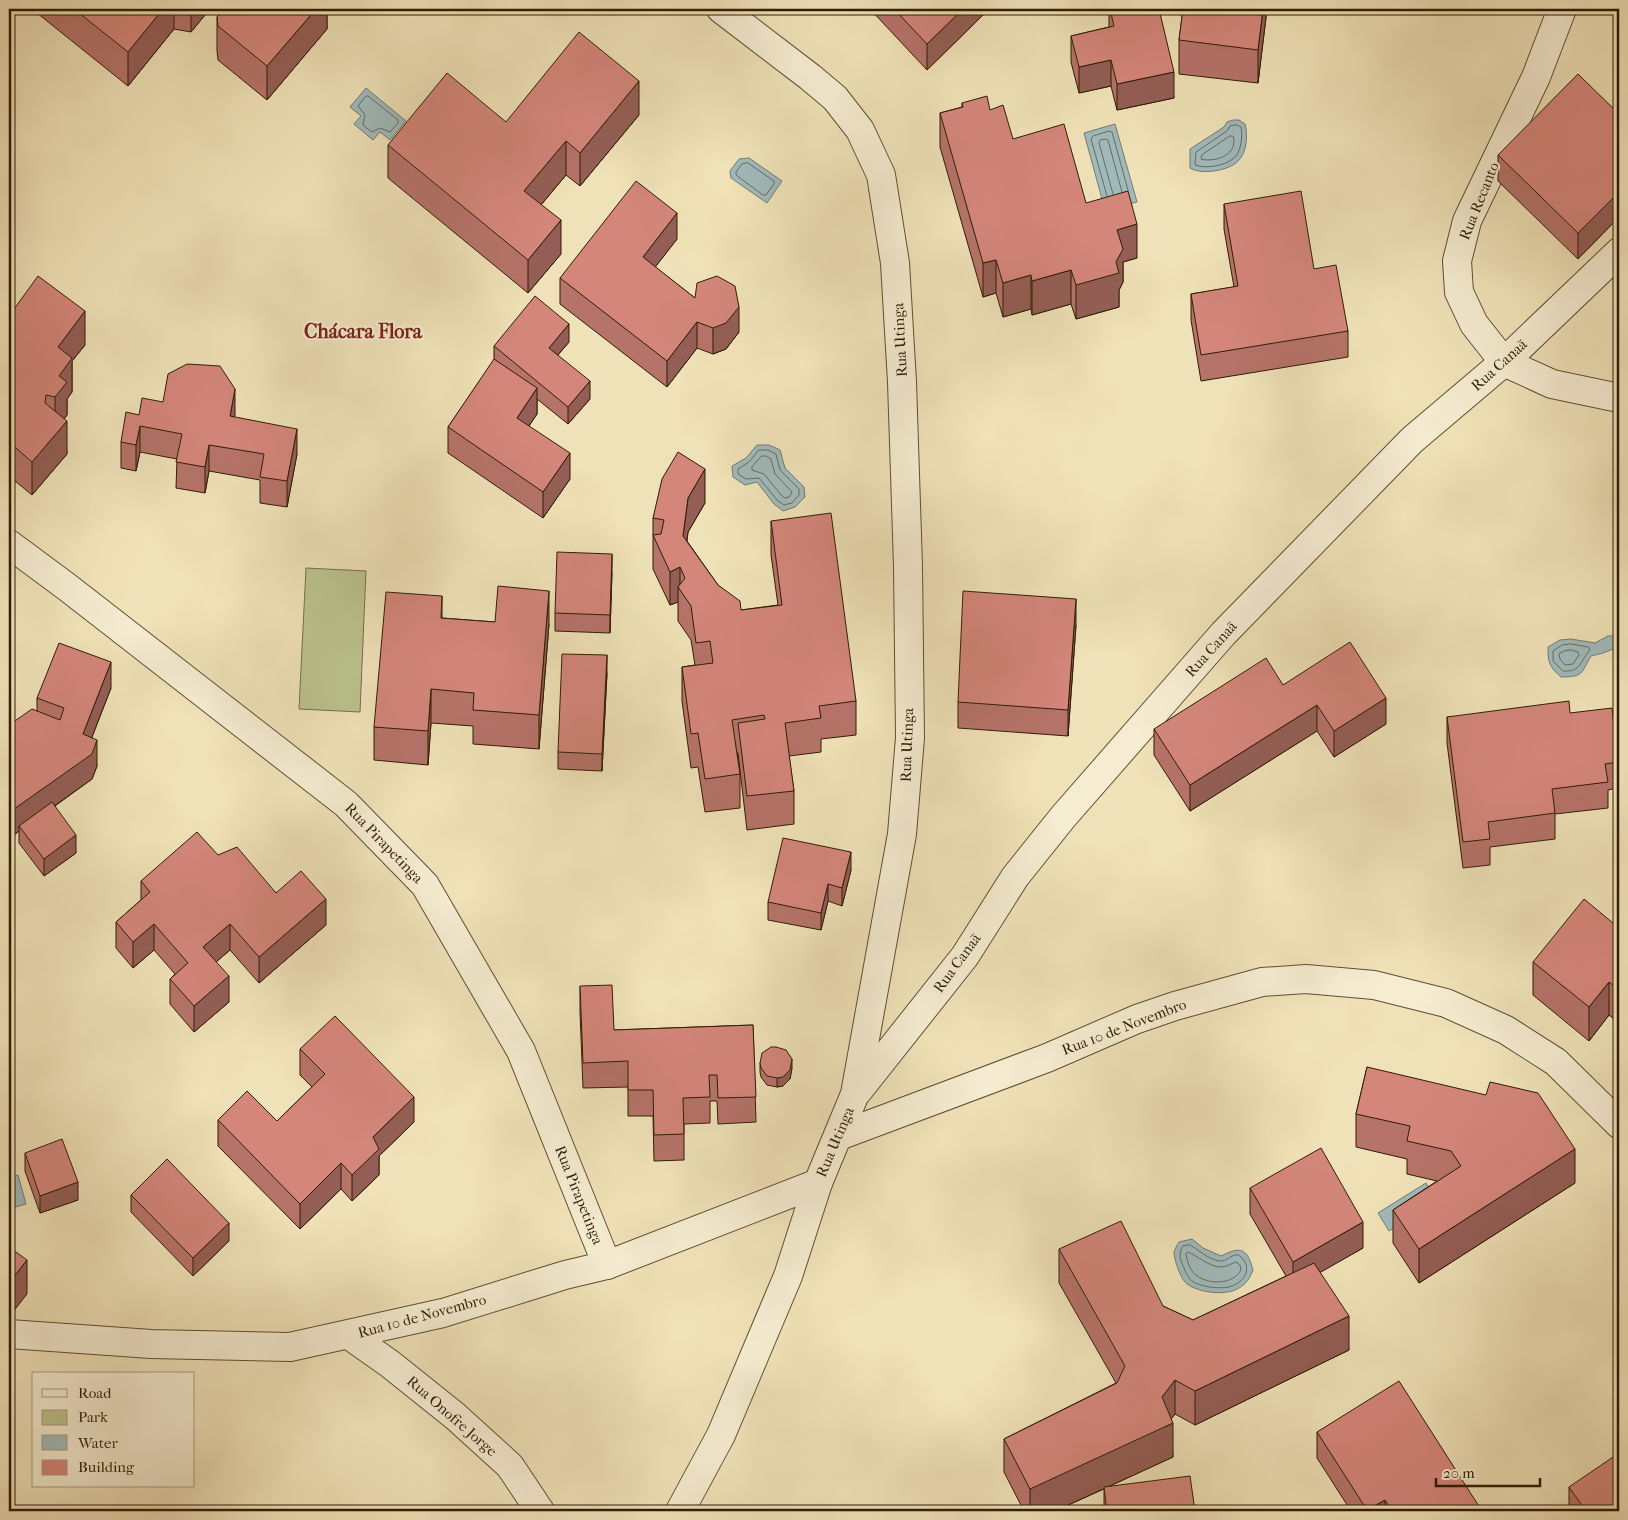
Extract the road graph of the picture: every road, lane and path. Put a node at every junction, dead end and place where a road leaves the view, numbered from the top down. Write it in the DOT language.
graph roads {
  1 [pos="720,9"];
  2 [pos="1562,9"];
  3 [pos="1619,252"];
  4 [pos="1504,362"];
  5 [pos="1619,398"];
  6 [pos="9,544"];
  7 [pos="855,1094"];
  8 [pos="1619,1124"];
  9 [pos="839,1136"];
  10 [pos="818,1183"];
  11 [pos="607,1264"];
  12 [pos="9,1334"];
  13 [pos="349,1335"];
  14 [pos="540,1511"];
  15 [pos="680,1511"];
  1 -- 7 [label="street, Rua Utinga"];
  2 -- 4 [label="street, Rua Recanto"];
  3 -- 4 [label="street, Rua Canaã"];
  4 -- 5 [label="street, Rua Recanto"];
  4 -- 7 [label="street, Rua Canaã"];
  6 -- 11 [label="street, Rua Pirapetinga"];
  7 -- 9 [label="street, Rua Utinga"];
  8 -- 9 [label="street, Rua 10 de Novembro"];
  9 -- 10 [label="street, Rua Utinga"];
  10 -- 11 [label="street, Rua 10 de Novembro"];
  10 -- 15 [label="street, Rua Utinga"];
  11 -- 13 [label="street, Rua 10 de Novembro"];
  12 -- 13 [label="street, Rua 10 de Novembro"];
  13 -- 14 [label="street, Rua Onofre Jorge"];
}
